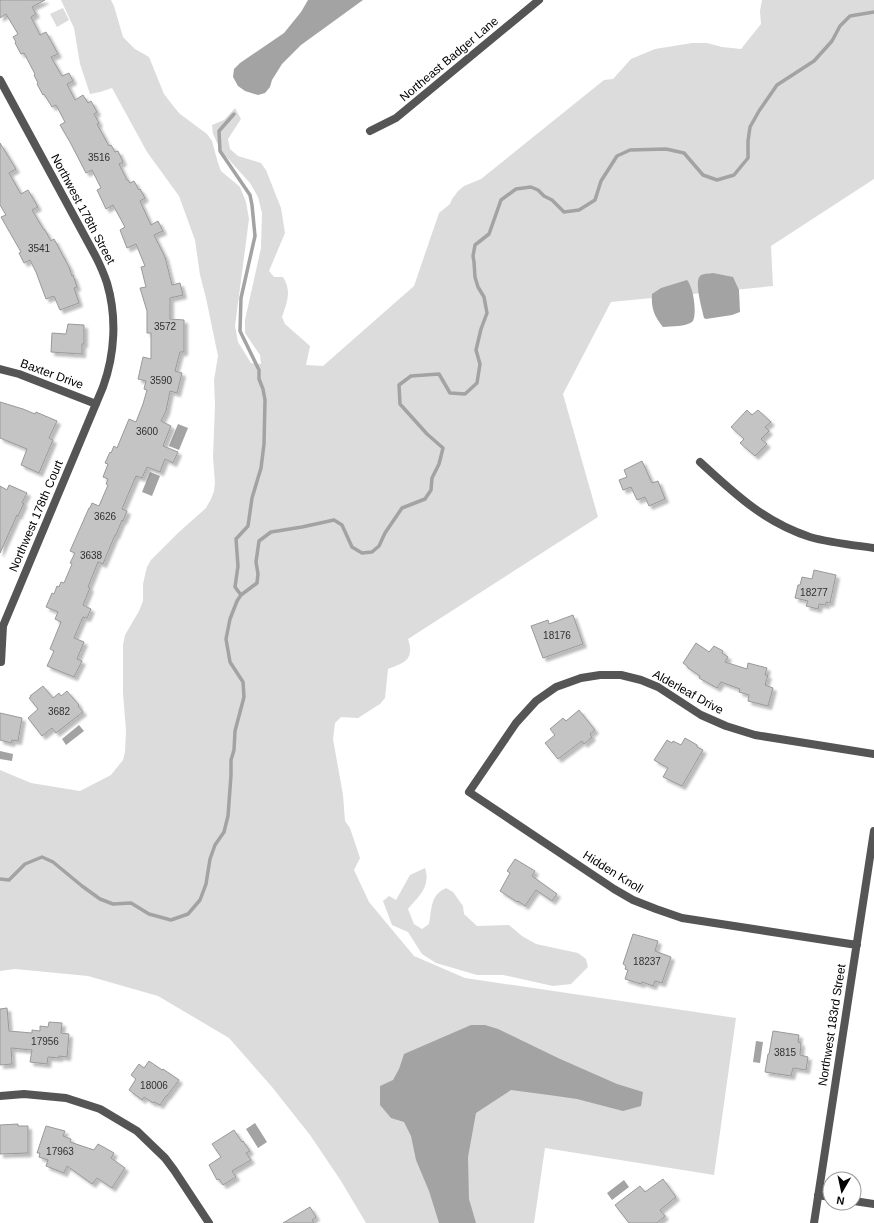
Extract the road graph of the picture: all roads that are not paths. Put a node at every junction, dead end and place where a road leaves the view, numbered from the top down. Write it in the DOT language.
graph roads {
  1 [pos="539,0"];
  2 [pos="0,80"];
  3 [pos="370,131"];
  4 [pos="0,369"];
  5 [pos="96,404"];
  6 [pos="700,462"];
  7 [pos="874,548"];
  8 [pos="1,662"];
  9 [pos="874,754"];
  10 [pos="469,792"];
  11 [pos="874,832"];
  12 [pos="856,945"];
  13 [pos="0,1096"];
  14 [pos="818,1195"];
  15 [pos="822,1196"];
  16 [pos="862,1202"];
  17 [pos="874,1204"];
  18 [pos="209,1223"];
  19 [pos="814,1223"];
  1 -- 3 [label="street, Northeast Badger Lane"];
  2 -- 5 [label="street, Northwest 178th Street"];
  4 -- 5 [label="street, Baxter Drive"];
  5 -- 8 [label="street, Northwest 178th Court"];
  6 -- 7 [label="street"];
  9 -- 10 [label="street, Alderleaf Drive"];
  10 -- 12 [label="street, Hidden Knoll"];
  11 -- 12 [label="street, Northwest 183rd Street"];
  12 -- 14 [label="street, Northwest 183rd Street"];
  13 -- 18 [label="street"];
  14 -- 15 [label="street"];
  14 -- 19 [label="street, Northwest 183rd Street"];
  16 -- 17 [label="street"];
}
